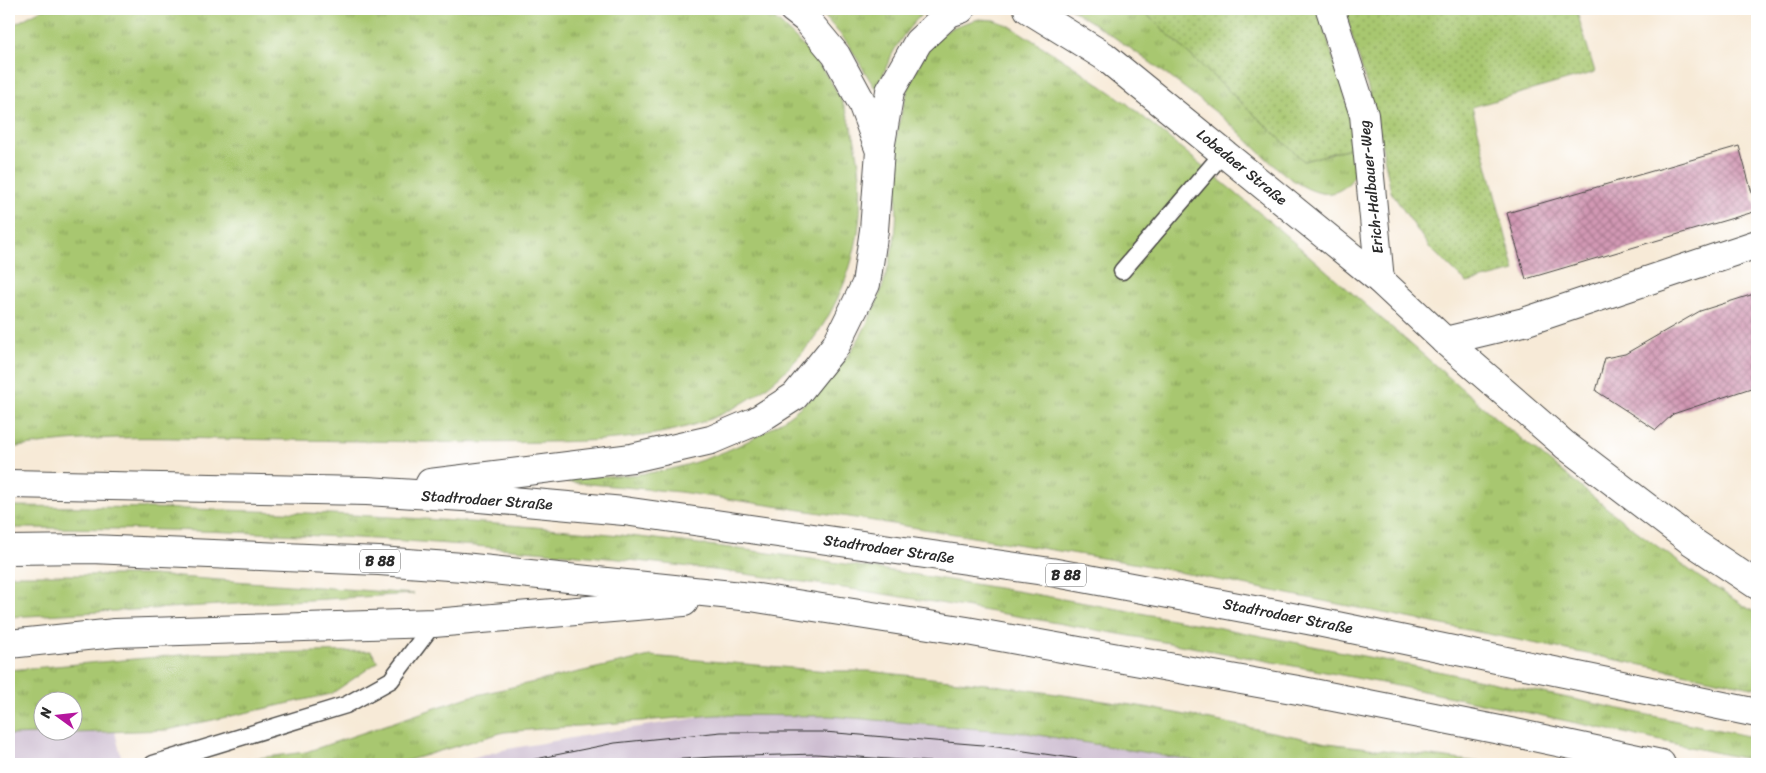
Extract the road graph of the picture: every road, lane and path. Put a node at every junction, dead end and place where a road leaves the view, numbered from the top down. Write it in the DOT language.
graph roads {
  1 [pos="793,9"];
  2 [pos="961,9"];
  3 [pos="1028,9"];
  4 [pos="1330,9"];
  5 [pos="880,151"];
  6 [pos="1224,152"];
  7 [pos="1757,244"];
  8 [pos="1122,271"];
  9 [pos="1380,280"];
  10 [pos="1445,341"];
  11 [pos="9,484"];
  12 [pos="366,491"];
  13 [pos="9,550"];
  14 [pos="1757,585"];
  15 [pos="751,597"];
  16 [pos="434,622"];
  17 [pos="9,644"];
  18 [pos="1757,713"];
  19 [pos="153,764"];
  20 [pos="1661,764"];
  1 -- 5 [label="main road"];
  2 -- 5 [label="main road"];
  3 -- 6 [label="main road, Lobedaer Straße"];
  4 -- 9 [label="main road, Erich-Halbauer-Weg"];
  5 -- 12 [label="main road"];
  6 -- 8 [label="lane"];
  6 -- 9 [label="main road, Lobedaer Straße"];
  7 -- 10 [label="main road"];
  9 -- 10 [label="main road, Lobedaer Straße"];
  10 -- 14 [label="main road, Lobedaer Straße"];
  11 -- 12 [label="main road, Stadtrodaer Straße / B 88"];
  12 -- 18 [label="main road, Stadtrodaer Straße / B 88"];
  13 -- 15 [label="main road, B 88"];
  15 -- 16 [label="main road"];
  15 -- 20 [label="main road, B 88"];
  16 -- 17 [label="main road"];
  16 -- 19 [label="lane"];
}
